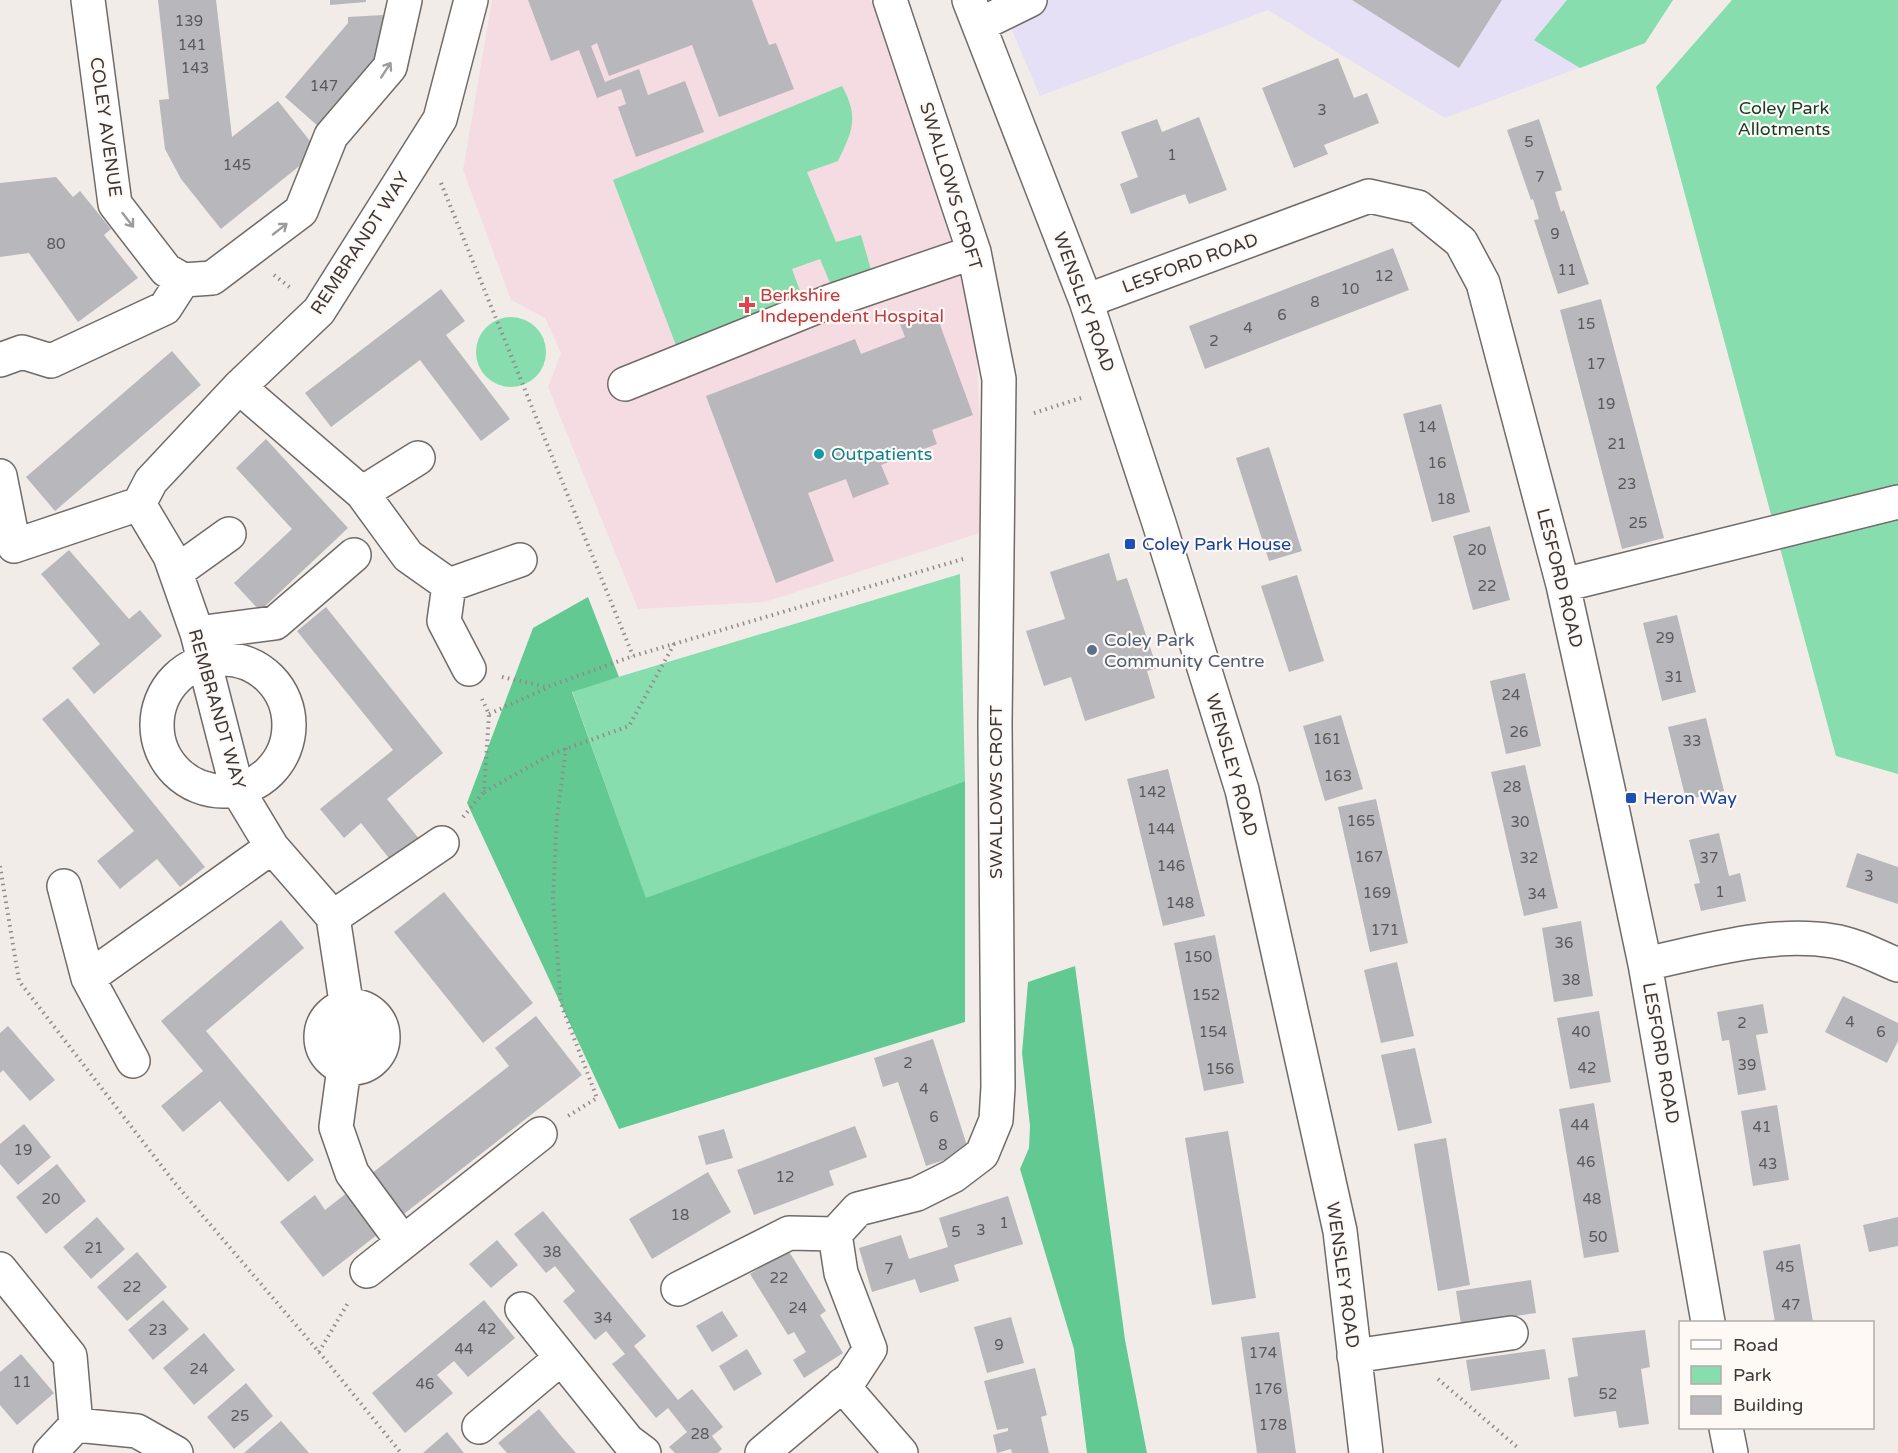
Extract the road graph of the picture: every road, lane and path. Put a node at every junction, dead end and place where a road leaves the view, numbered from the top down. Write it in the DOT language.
graph roads {
  1 [pos="88,0"];
  2 [pos="405,0"];
  3 [pos="471,0"];
  4 [pos="891,0"];
  5 [pos="1030,0"];
  6 [pos="974,12"];
  7 [pos="425,143"];
  8 [pos="974,252"];
  9 [pos="248,253"];
  10 [pos="183,280"];
  11 [pos="1086,302"];
  12 [pos="319,311"];
  13 [pos="0,360"];
  14 [pos="625,384"];
  15 [pos="239,387"];
  16 [pos="1114,387"];
  17 [pos="999,425"];
  18 [pos="418,458"];
  19 [pos="0,476"];
  20 [pos="362,493"];
  21 [pos="1898,502"];
  22 [pos="139,504"];
  23 [pos="229,534"];
  24 [pos="997,548"];
  25 [pos="354,555"];
  26 [pos="519,560"];
  27 [pos="176,572"];
  28 [pos="449,585"];
  29 [pos="1563,585"];
  30 [pos="674,644"];
  31 [pos="202,647"];
  32 [pos="633,656"];
  33 [pos="469,669"];
  34 [pos="548,687"];
  35 [pos="489,714"];
  36 [pos="566,748"];
  37 [pos="237,789"];
  38 [pos="484,792"];
  39 [pos="442,843"];
  40 [pos="272,847"];
  41 [pos="0,866"];
  42 [pos="64,886"];
  43 [pos="333,917"];
  44 [pos="1645,964"];
  45 [pos="1898,965"];
  46 [pos="88,978"];
  47 [pos="133,1061"];
  48 [pos="540,1134"];
  49 [pos="835,1234"];
  50 [pos="402,1241"];
  51 [pos="0,1269"];
  52 [pos="367,1271"];
  53 [pos="678,1289"];
  54 [pos="522,1309"];
  55 [pos="1708,1321"];
  56 [pos="1511,1333"];
  57 [pos="1404,1349"];
  58 [pos="319,1352"];
  59 [pos="1354,1356"];
  60 [pos="560,1359"];
  61 [pos="842,1386"];
  62 [pos="76,1425"];
  63 [pos="479,1427"];
  64 [pos="1726,1429"];
  65 [pos="1517,1448"];
  66 [pos="50,1453"];
  67 [pos="176,1453"];
  68 [pos="401,1453"];
  69 [pos="644,1453"];
  70 [pos="762,1453"];
  71 [pos="901,1453"];
  72 [pos="1366,1453"];
  73 [pos="1731,1453"];
  1 -- 10 [label="street, COLEY AVENUE, one-way"];
  9 -- 2 [label="street, one-way"];
  3 -- 7 [label="street, REMBRANDT WAY"];
  4 -- 8 [label="street, SWALLOWS CROFT"];
  5 -- 6 [label="street"];
  6 -- 11 [label="street, WENSLEY ROAD"];
  7 -- 12 [label="street, REMBRANDT WAY"];
  7 -- 32 [label="path"];
  8 -- 14 [label="street"];
  8 -- 17 [label="street, SWALLOWS CROFT"];
  9 -- 10 [label="street"];
  9 -- 12 [label="path"];
  10 -- 13 [label="street"];
  11 -- 16 [label="street, WENSLEY ROAD"];
  11 -- 29 [label="street, LESFORD ROAD"];
  12 -- 15 [label="street, REMBRANDT WAY"];
  15 -- 20 [label="street"];
  15 -- 22 [label="street, REMBRANDT WAY"];
  16 -- 17 [label="path"];
  16 -- 59 [label="street, WENSLEY ROAD"];
  17 -- 24 [label="street, SWALLOWS CROFT"];
  18 -- 20 [label="street"];
  19 -- 22 [label="street"];
  20 -- 28 [label="street"];
  21 -- 29 [label="street"];
  22 -- 27 [label="street, REMBRANDT WAY"];
  23 -- 27 [label="street"];
  24 -- 30 [label="path"];
  24 -- 49 [label="street, SWALLOWS CROFT"];
  25 -- 31 [label="street"];
  26 -- 28 [label="street"];
  27 -- 31 [label="street, REMBRANDT WAY"];
  28 -- 33 [label="street"];
  29 -- 44 [label="street, LESFORD ROAD"];
  30 -- 32 [label="path"];
  30 -- 36 [label="path"];
  31 -- 37 [label="street, REMBRANDT WAY"];
  31 -- 37 [label="street"];
  31 -- 37 [label="street"];
  32 -- 34 [label="path"];
  33 -- 34 [label="path"];
  33 -- 35 [label="path"];
  34 -- 35 [label="path"];
  35 -- 38 [label="path"];
  36 -- 38 [label="path"];
  36 -- 48 [label="path"];
  37 -- 40 [label="street, REMBRANDT WAY"];
  38 -- 39 [label="path"];
  39 -- 43 [label="street"];
  40 -- 43 [label="street, REMBRANDT WAY"];
  40 -- 46 [label="street"];
  41 -- 58 [label="path"];
  42 -- 46 [label="street"];
  43 -- 50 [label="street"];
  44 -- 45 [label="street"];
  44 -- 55 [label="street, LESFORD ROAD"];
  46 -- 47 [label="street"];
  48 -- 50 [label="street"];
  49 -- 53 [label="street"];
  49 -- 61 [label="street"];
  50 -- 52 [label="street"];
  51 -- 62 [label="street"];
  52 -- 58 [label="path"];
  54 -- 60 [label="street"];
  56 -- 57 [label="street"];
  57 -- 59 [label="street"];
  57 -- 65 [label="path"];
  58 -- 68 [label="path"];
  59 -- 72 [label="street, WENSLEY ROAD"];
  60 -- 63 [label="street"];
  60 -- 69 [label="street"];
  61 -- 70 [label="street"];
  61 -- 71 [label="street"];
  62 -- 66 [label="street"];
  62 -- 67 [label="street"];
  64 -- 73 [label="street"];
}
